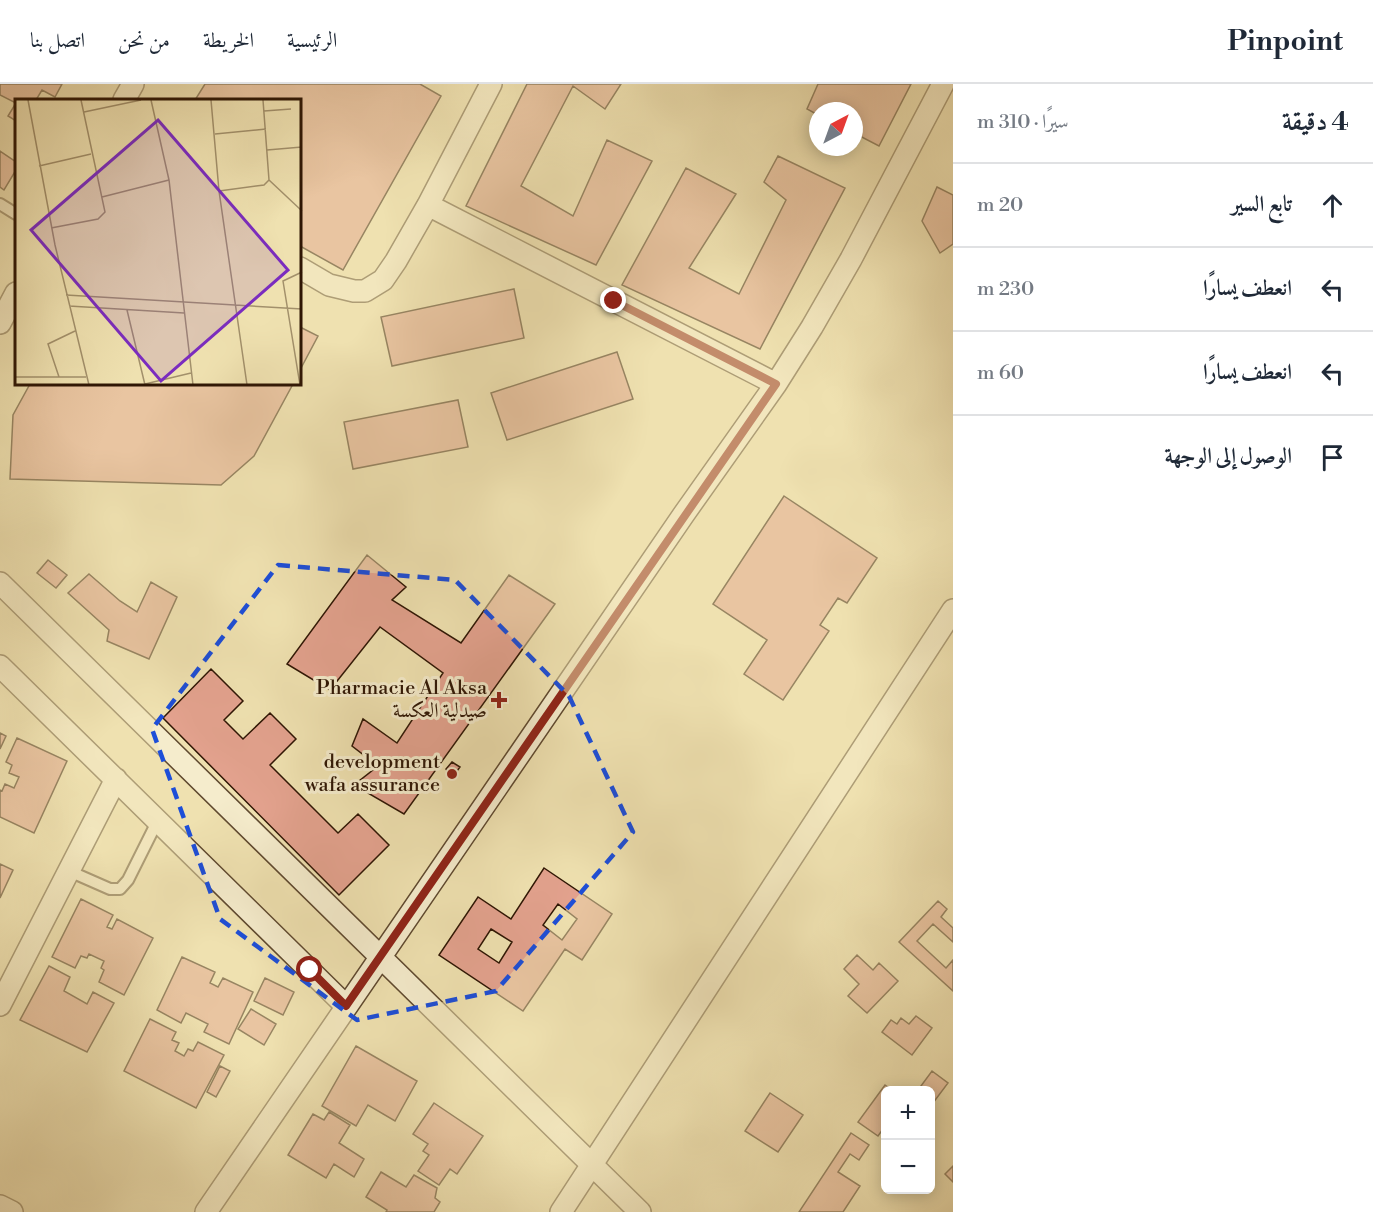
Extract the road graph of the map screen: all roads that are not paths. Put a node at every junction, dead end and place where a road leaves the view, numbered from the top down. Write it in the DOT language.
graph roads {
  1 [pos="133,84"];
  2 [pos="491,84"];
  3 [pos="943,84"];
  4 [pos="124,99"];
  5 [pos="0,204"];
  6 [pos="428,205"];
  7 [pos="15,213"];
  8 [pos="302,269"];
  9 [pos="15,295"];
  10 [pos="0,323"];
  11 [pos="776,384"];
  12 [pos="0,583"];
  13 [pos="952,613"];
  14 [pos="0,666"];
  15 [pos="116,779"];
  16 [pos="158,820"];
  17 [pos="69,871"];
  18 [pos="381,958"];
  19 [pos="0,1005"];
  20 [pos="346,1006"];
  21 [pos="591,1165"];
  22 [pos="0,1206"];
  23 [pos="12,1212"];
  24 [pos="206,1212"];
  25 [pos="561,1212"];
  26 [pos="640,1212"];
  1 -- 4 [label="street"];
  2 -- 6 [label="street"];
  3 -- 11 [label="street"];
  5 -- 7 [label="lane"];
  6 -- 8 [label="street"];
  6 -- 11 [label="street"];
  9 -- 10 [label="street"];
  11 -- 18 [label="street"];
  12 -- 18 [label="street"];
  13 -- 21 [label="street"];
  14 -- 15 [label="street"];
  15 -- 16 [label="street"];
  15 -- 17 [label="street"];
  16 -- 17 [label="lane"];
  16 -- 20 [label="street"];
  17 -- 19 [label="street"];
  18 -- 20 [label="street"];
  18 -- 21 [label="street"];
  20 -- 24 [label="street"];
  21 -- 25 [label="street"];
  21 -- 26 [label="street"];
  22 -- 23 [label="street"];
}
